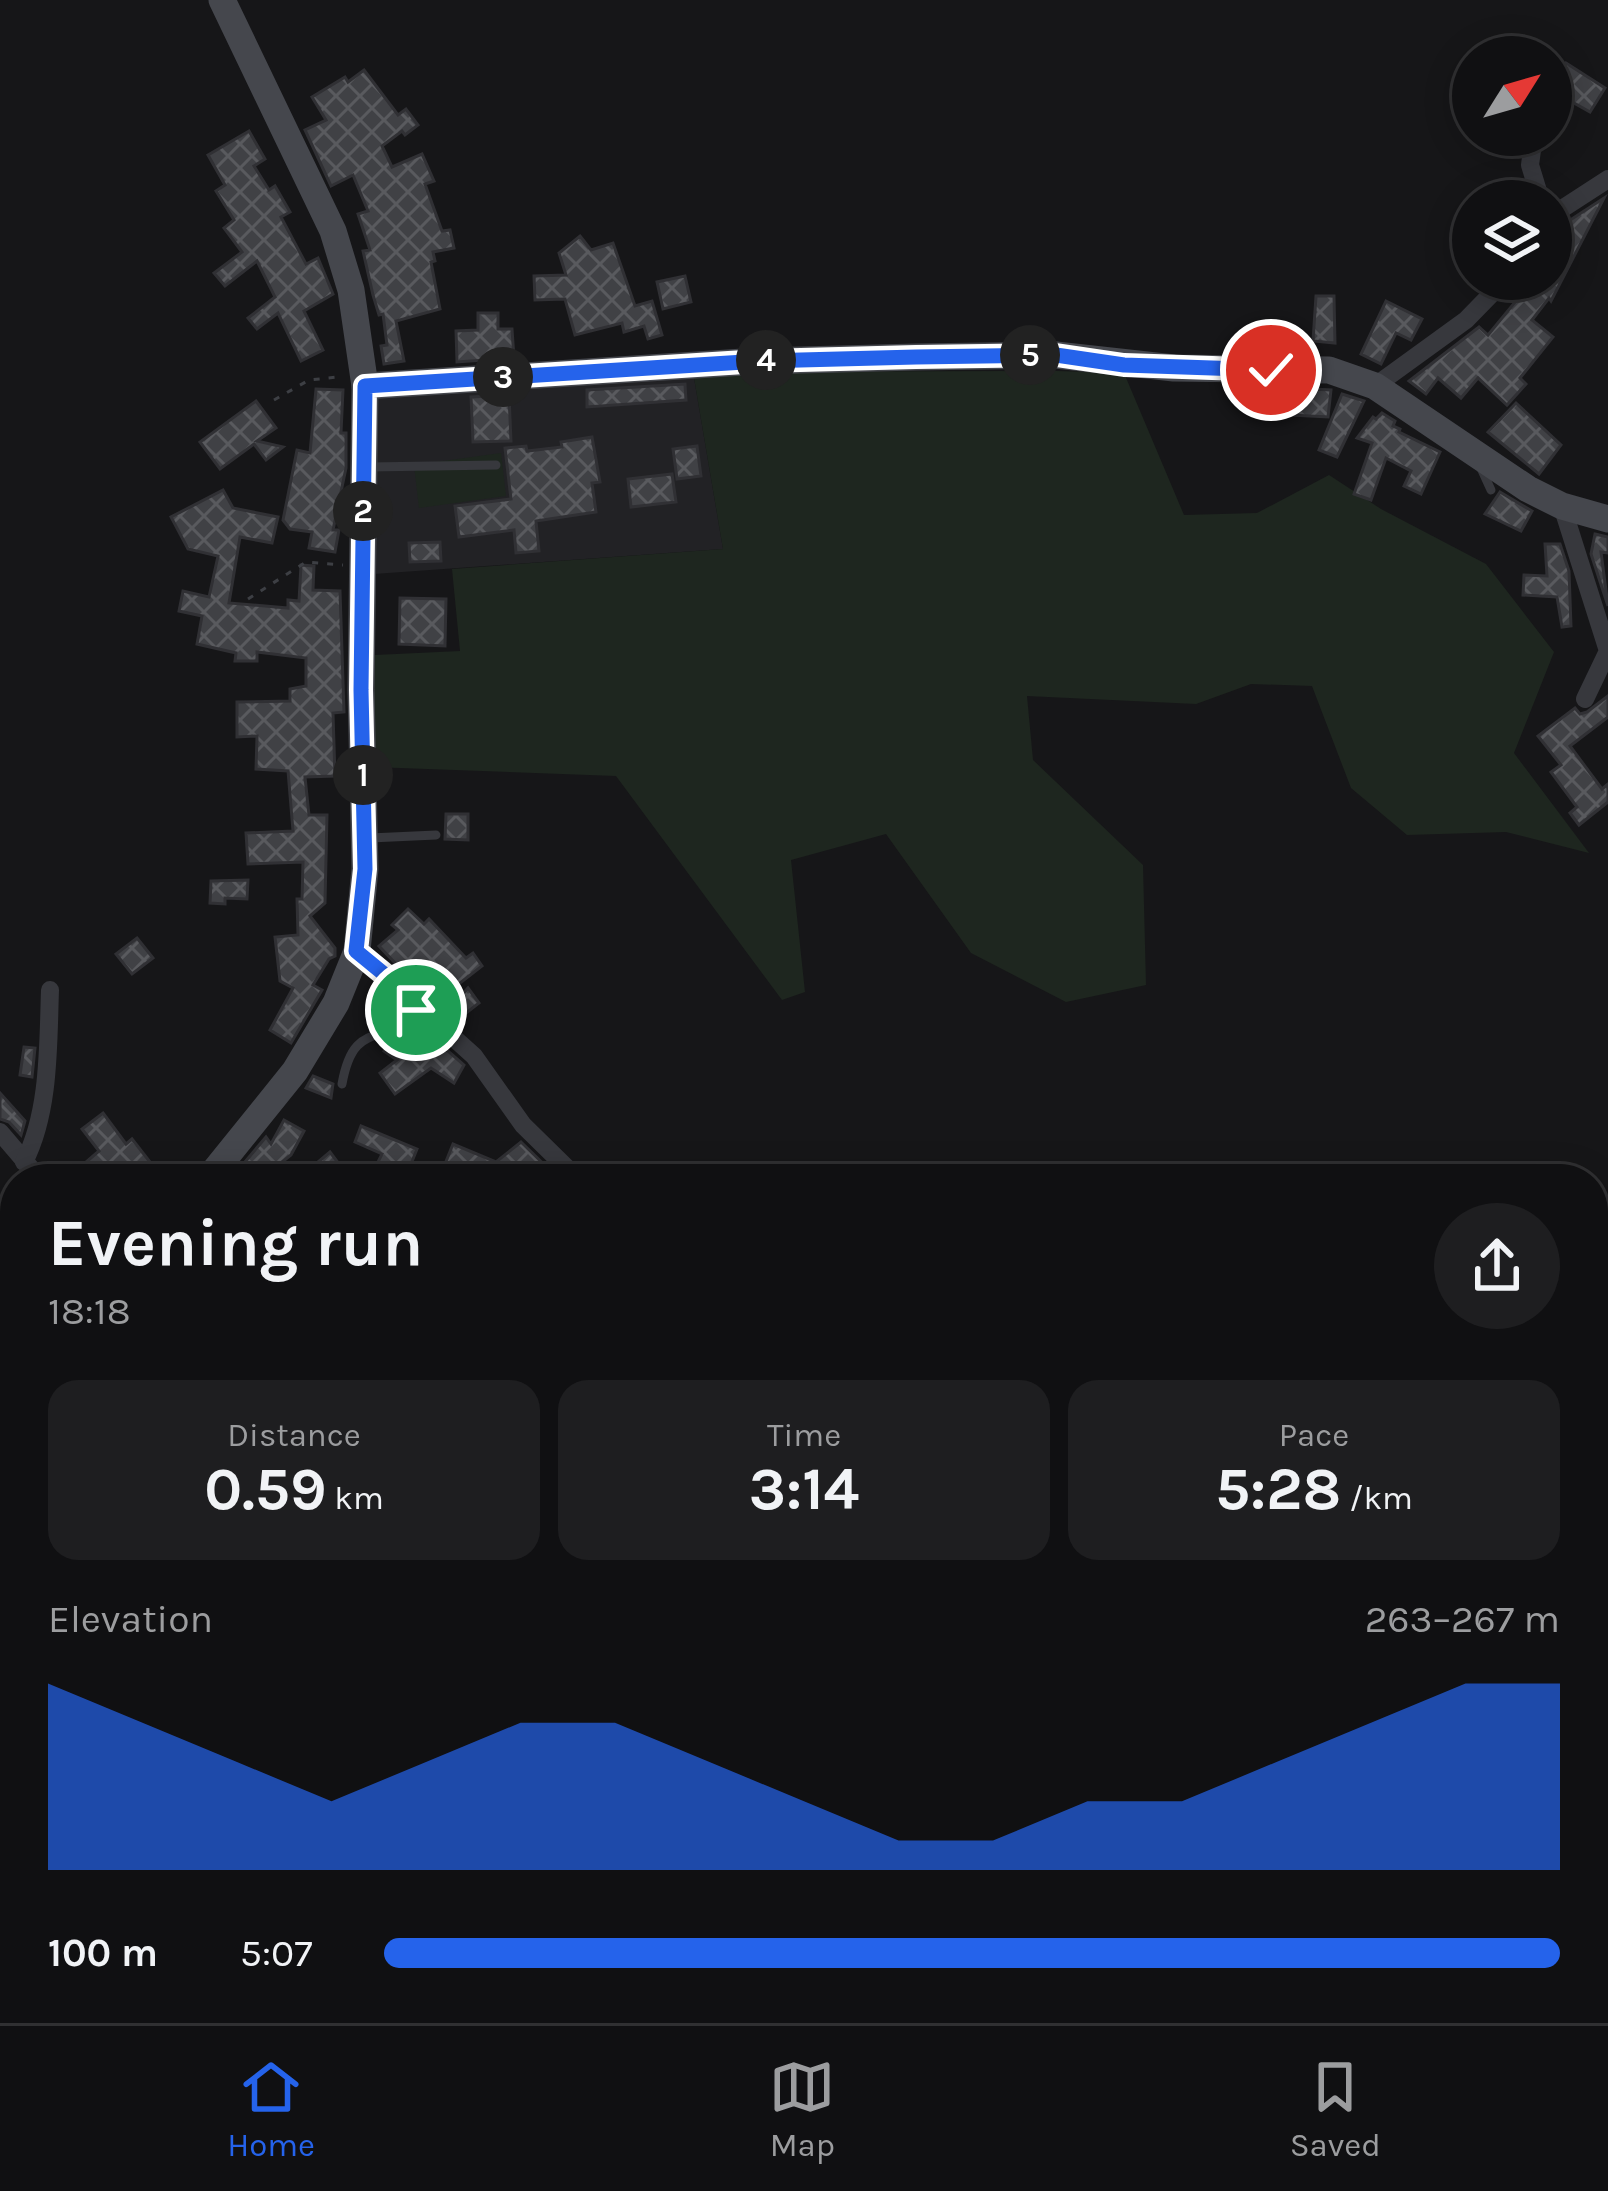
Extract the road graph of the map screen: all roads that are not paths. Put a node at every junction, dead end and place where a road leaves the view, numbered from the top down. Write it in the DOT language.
graph roads {
  1 [pos="222,0"];
  2 [pos="1608,178"];
  3 [pos="1572,202"];
  4 [pos="1486,300"];
  5 [pos="365,386"];
  6 [pos="1375,386"];
  7 [pos="1467,446"];
  8 [pos="496,465"];
  9 [pos="363,467"];
  10 [pos="1491,490"];
  11 [pos="1562,506"];
  12 [pos="1608,519"];
  13 [pos="1585,699"];
  14 [pos="436,835"];
  15 [pos="364,838"];
  16 [pos="356,951"];
  17 [pos="50,990"];
  18 [pos="449,997"];
  19 [pos="418,1002"];
  20 [pos="341,1084"];
  21 [pos="0,1132"];
  22 [pos="24,1162"];
  23 [pos="220,1164"];
  24 [pos="563,1164"];
  1 -- 5 [label="street"];
  2 -- 3 [label="street"];
  4 -- 6 [label="street"];
  5 -- 6 [label="street"];
  5 -- 9 [label="street"];
  6 -- 7 [label="street"];
  7 -- 10 [label="lane"];
  7 -- 11 [label="street"];
  8 -- 9 [label="lane"];
  9 -- 15 [label="street"];
  11 -- 12 [label="street"];
  11 -- 13 [label="street"];
  14 -- 15 [label="lane"];
  15 -- 16 [label="street"];
  16 -- 19 [label="street"];
  16 -- 23 [label="street"];
  17 -- 22 [label="street"];
  18 -- 19 [label="lane"];
  19 -- 20 [label="lane"];
  19 -- 24 [label="street"];
  21 -- 22 [label="street"];
}
